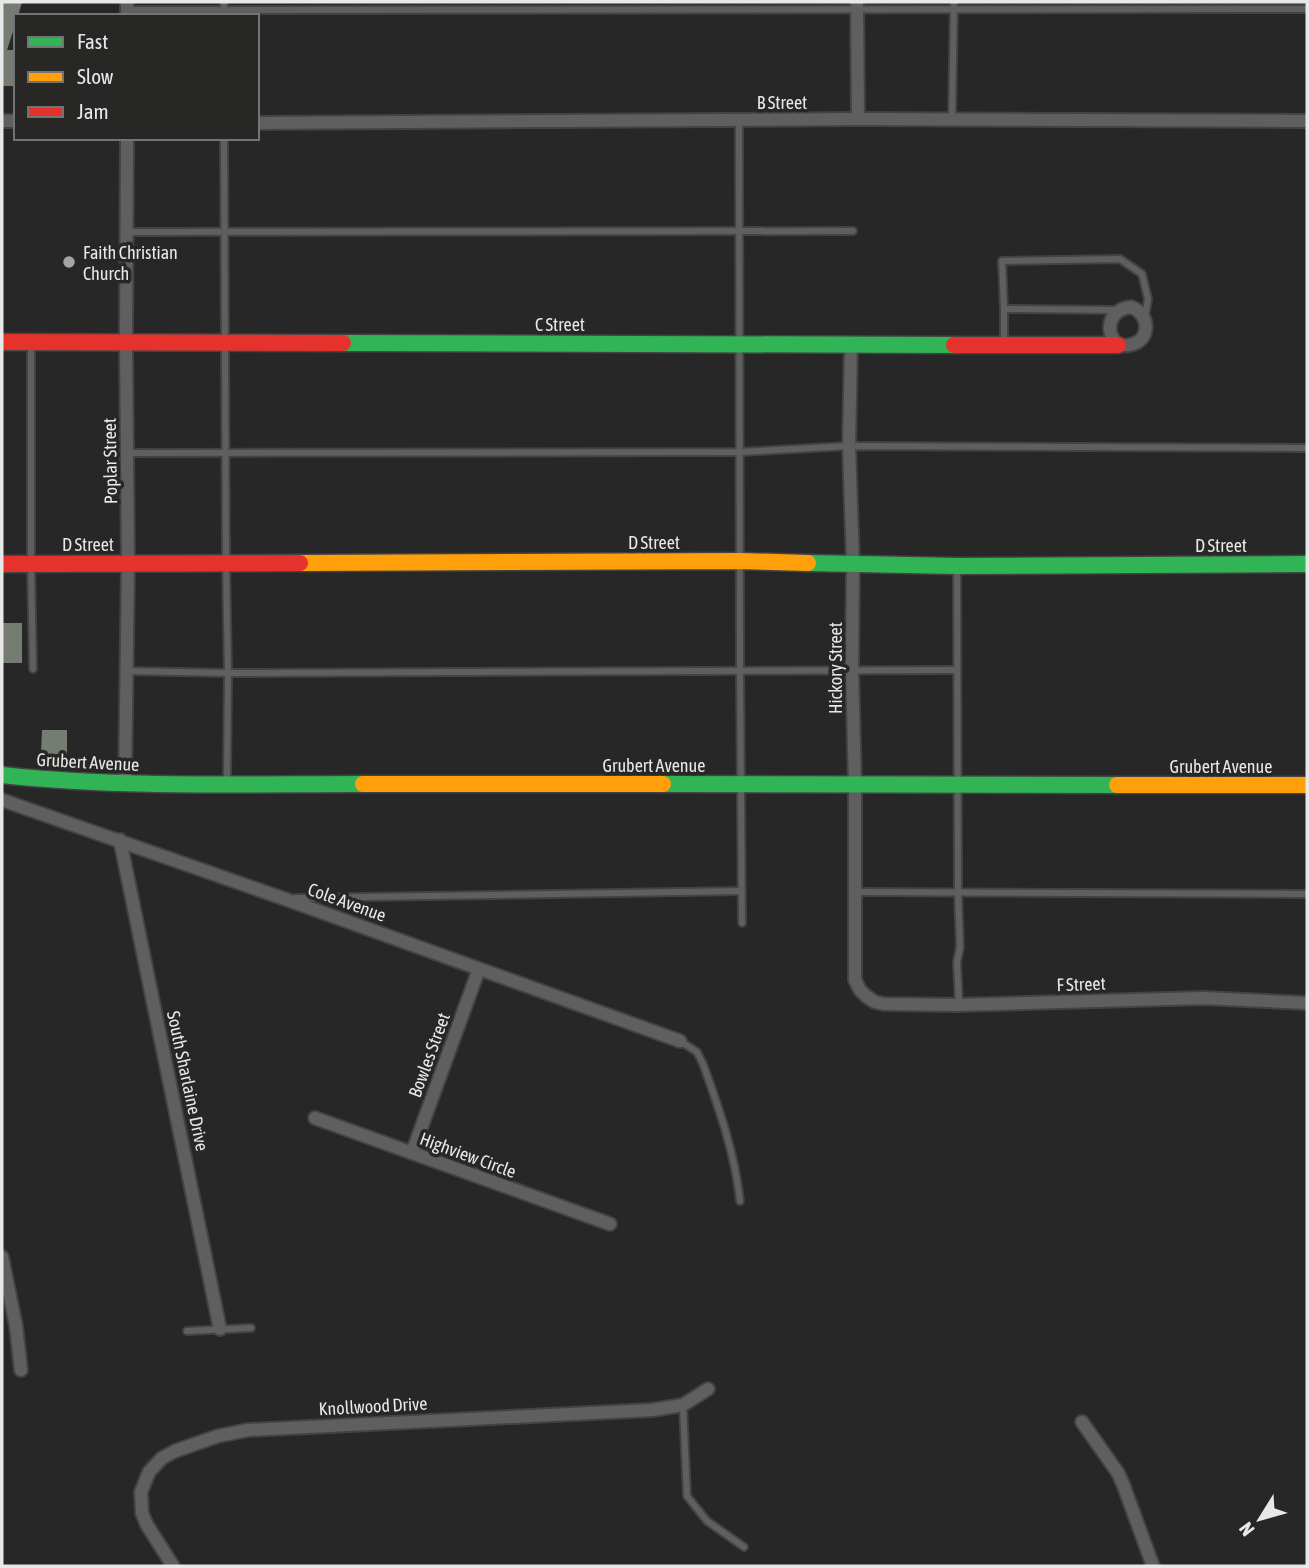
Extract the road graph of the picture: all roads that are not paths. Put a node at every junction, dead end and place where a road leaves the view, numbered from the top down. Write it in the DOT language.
graph roads {
  1 [pos="223,2"];
  2 [pos="953,5"];
  3 [pos="858,6"];
  4 [pos="127,9"];
  5 [pos="1307,9"];
  6 [pos="224,13"];
  7 [pos="858,119"];
  8 [pos="952,119"];
  9 [pos="739,120"];
  10 [pos="1307,121"];
  11 [pos="259,123"];
  12 [pos="127,140"];
  13 [pos="224,140"];
  14 [pos="740,230"];
  15 [pos="853,231"];
  16 [pos="127,232"];
  17 [pos="225,232"];
  18 [pos="1003,309"];
  19 [pos="1119,310"];
  20 [pos="1144,318"];
  21 [pos="2,342"];
  22 [pos="31,342"];
  23 [pos="126,343"];
  24 [pos="225,343"];
  25 [pos="740,343"];
  26 [pos="852,344"];
  27 [pos="1004,344"];
  28 [pos="1118,345"];
  29 [pos="849,446"];
  30 [pos="1307,448"];
  31 [pos="226,452"];
  32 [pos="740,452"];
  33 [pos="127,453"];
  34 [pos="741,561"];
  35 [pos="226,563"];
  36 [pos="2,564"];
  37 [pos="31,564"];
  38 [pos="128,564"];
  39 [pos="1307,564"];
  40 [pos="853,565"];
  41 [pos="957,566"];
  42 [pos="33,669"];
  43 [pos="852,669"];
  44 [pos="740,670"];
  45 [pos="957,670"];
  46 [pos="127,671"];
  47 [pos="228,673"];
  48 [pos="2,775"];
  49 [pos="227,783"];
  50 [pos="125,784"];
  51 [pos="741,784"];
  52 [pos="957,784"];
  53 [pos="855,785"];
  54 [pos="1307,785"];
  55 [pos="2,800"];
  56 [pos="120,841"];
  57 [pos="742,891"];
  58 [pos="855,892"];
  59 [pos="958,893"];
  60 [pos="1307,894"];
  61 [pos="285,898"];
  62 [pos="742,922"];
  63 [pos="479,969"];
  64 [pos="860,990"];
  65 [pos="1307,1003"];
  66 [pos="959,1005"];
  67 [pos="680,1041"];
  68 [pos="315,1118"];
  69 [pos="412,1153"];
  70 [pos="740,1201"];
  71 [pos="610,1224"];
  72 [pos="2,1257"];
  73 [pos="251,1328"];
  74 [pos="220,1329"];
  75 [pos="187,1331"];
  76 [pos="21,1370"];
  77 [pos="708,1389"];
  78 [pos="683,1405"];
  79 [pos="1082,1422"];
  80 [pos="744,1547"];
  81 [pos="173,1566"];
  82 [pos="1153,1566"];
  1 -- 6 [label="lane"];
  2 -- 3 [label="lane"];
  2 -- 5 [label="lane"];
  2 -- 8 [label="lane"];
  3 -- 6 [label="lane"];
  3 -- 7 [label="street"];
  4 -- 6 [label="lane"];
  7 -- 8 [label="street, B Street"];
  7 -- 9 [label="street, B Street"];
  8 -- 10 [label="street, B Street"];
  9 -- 11 [label="street, B Street"];
  9 -- 14 [label="lane"];
  12 -- 16 [label="street, Poplar Street"];
  13 -- 17 [label="lane"];
  14 -- 15 [label="lane"];
  14 -- 17 [label="lane"];
  14 -- 25 [label="lane"];
  16 -- 17 [label="lane"];
  16 -- 23 [label="street, Poplar Street"];
  17 -- 24 [label="lane"];
  18 -- 19 [label="lane"];
  18 -- 20 [label="lane"];
  18 -- 27 [label="lane"];
  19 -- 20 [label="street"];
  19 -- 28 [label="street"];
  20 -- 28 [label="street"];
  21 -- 22 [label="street, C Street"];
  22 -- 23 [label="street, C Street"];
  22 -- 37 [label="lane"];
  23 -- 24 [label="street, C Street"];
  23 -- 33 [label="street, Poplar Street"];
  24 -- 25 [label="street, C Street"];
  24 -- 31 [label="lane"];
  25 -- 26 [label="street, C Street"];
  25 -- 32 [label="lane"];
  26 -- 27 [label="street, C Street"];
  26 -- 29 [label="street, Hickory Street"];
  27 -- 28 [label="street, C Street"];
  29 -- 30 [label="lane"];
  29 -- 32 [label="lane"];
  29 -- 40 [label="street, Hickory Street"];
  31 -- 32 [label="lane"];
  31 -- 33 [label="lane"];
  31 -- 35 [label="lane"];
  32 -- 34 [label="lane"];
  33 -- 38 [label="street, Poplar Street"];
  34 -- 35 [label="street, D Street"];
  34 -- 40 [label="street, D Street"];
  34 -- 44 [label="lane"];
  35 -- 38 [label="street, D Street"];
  35 -- 47 [label="lane"];
  36 -- 37 [label="street, D Street"];
  37 -- 38 [label="street, D Street"];
  37 -- 42 [label="lane"];
  38 -- 46 [label="street, Poplar Street"];
  39 -- 41 [label="street, D Street"];
  40 -- 41 [label="street, D Street"];
  40 -- 43 [label="street, Hickory Street"];
  41 -- 45 [label="lane"];
  43 -- 44 [label="lane"];
  43 -- 45 [label="lane"];
  43 -- 53 [label="street, Hickory Street"];
  44 -- 47 [label="lane"];
  44 -- 51 [label="lane"];
  45 -- 52 [label="lane"];
  46 -- 47 [label="lane"];
  46 -- 50 [label="street, Poplar Street"];
  47 -- 49 [label="lane"];
  48 -- 50 [label="street, Grubert Avenue"];
  49 -- 50 [label="street, Grubert Avenue"];
  49 -- 51 [label="street, Grubert Avenue"];
  51 -- 53 [label="street, Grubert Avenue"];
  51 -- 57 [label="lane"];
  52 -- 53 [label="street, Grubert Avenue"];
  52 -- 54 [label="street, Grubert Avenue"];
  52 -- 59 [label="lane"];
  53 -- 58 [label="street, Hickory Street"];
  55 -- 56 [label="street, Cole Avenue"];
  56 -- 61 [label="street, Cole Avenue"];
  56 -- 74 [label="street, South Sharlaine Drive"];
  57 -- 61 [label="lane"];
  57 -- 62 [label="lane"];
  58 -- 59 [label="lane"];
  58 -- 64 [label="street, Hickory Street"];
  59 -- 60 [label="lane"];
  59 -- 66 [label="lane"];
  61 -- 63 [label="street, Cole Avenue"];
  63 -- 67 [label="street, Cole Avenue"];
  63 -- 69 [label="street, Bowles Street"];
  64 -- 66 [label="street, F Street"];
  65 -- 66 [label="street, F Street"];
  67 -- 70 [label="lane"];
  68 -- 69 [label="street, Highview Circle"];
  69 -- 71 [label="street, Highview Circle"];
  72 -- 76 [label="street"];
  73 -- 74 [label="lane"];
  74 -- 75 [label="lane"];
  77 -- 78 [label="street, Knollwood Drive"];
  78 -- 80 [label="lane"];
  78 -- 81 [label="street, Knollwood Drive"];
  79 -- 82 [label="street"];
}
